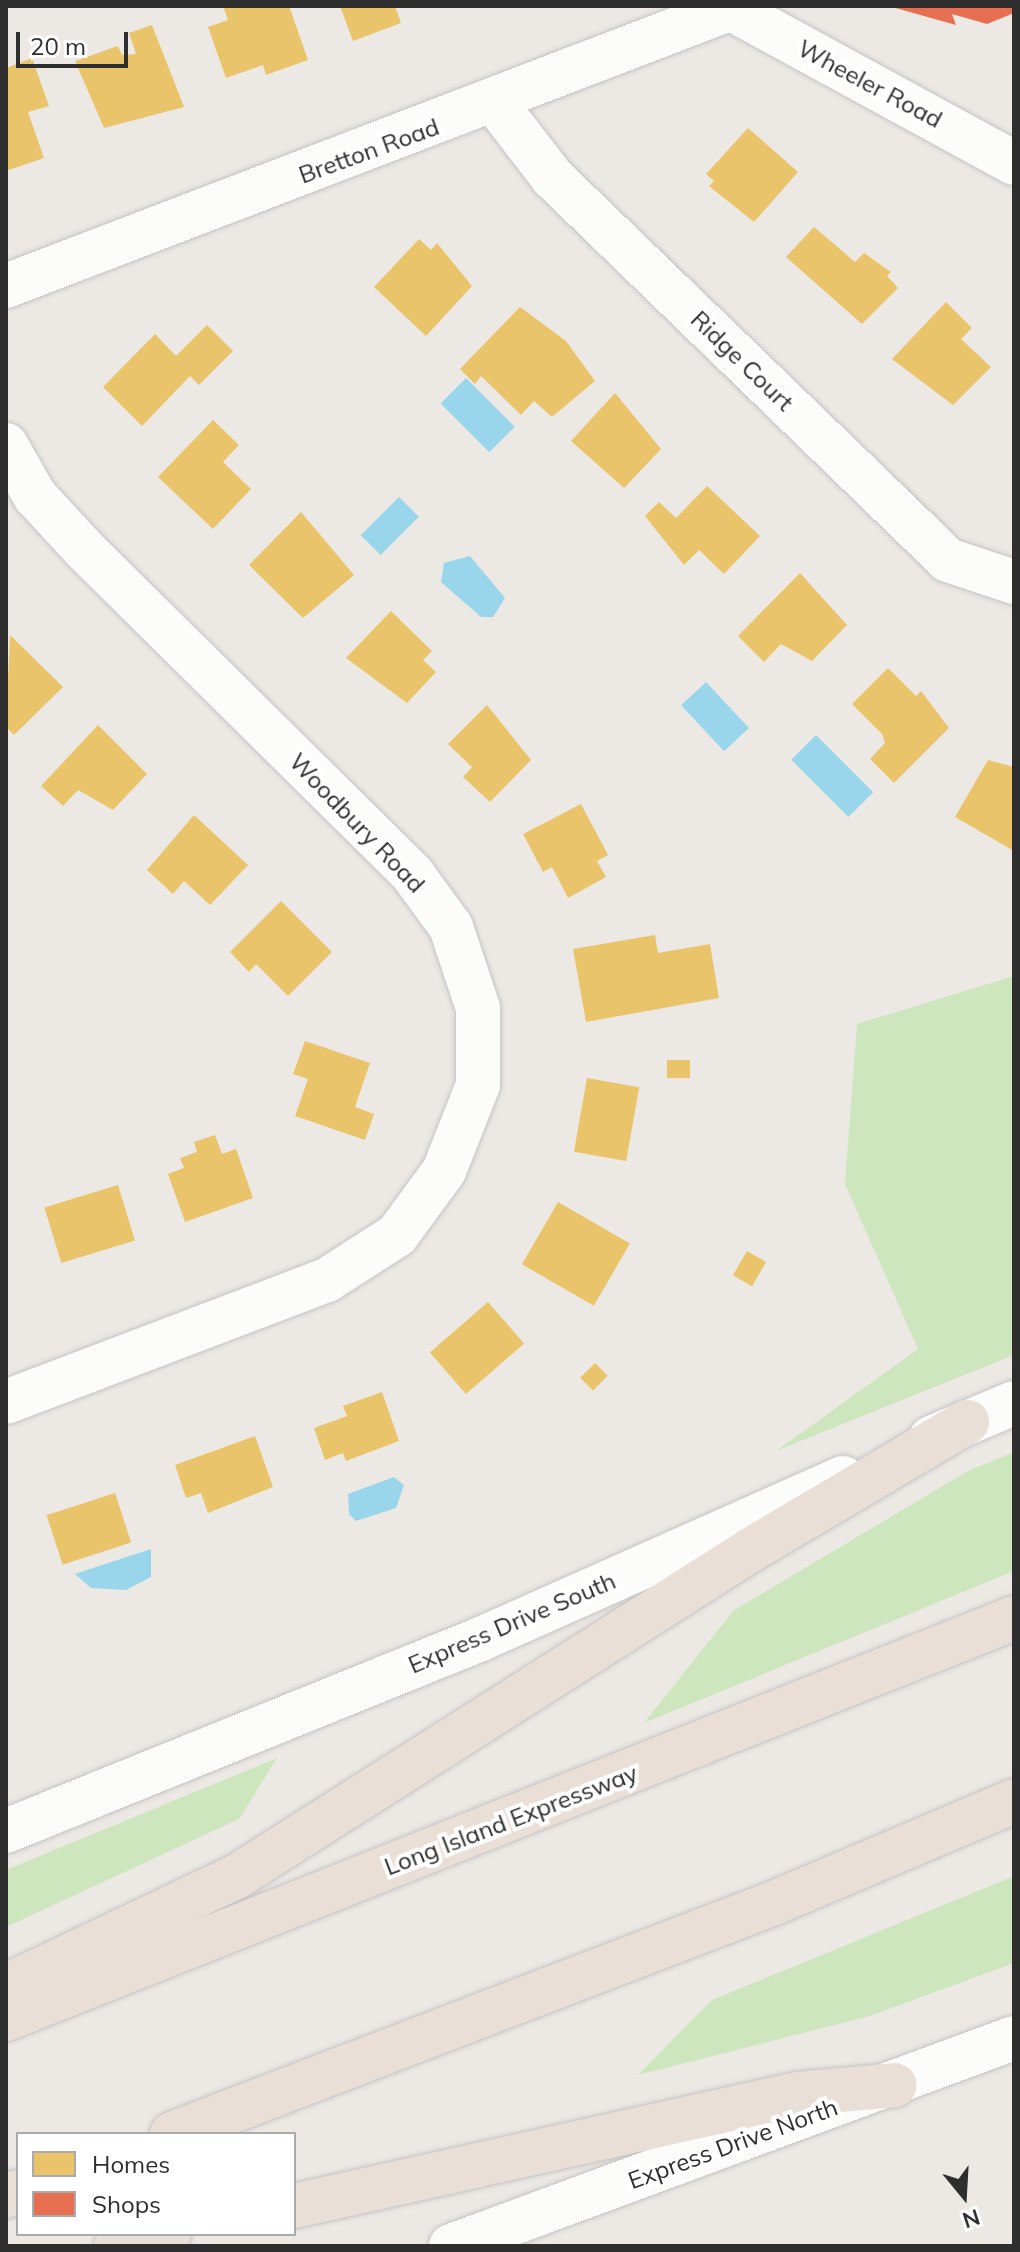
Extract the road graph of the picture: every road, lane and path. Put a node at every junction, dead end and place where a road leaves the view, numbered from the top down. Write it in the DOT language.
graph roads {
  1 [pos="727,7"];
  2 [pos="496,104"];
  3 [pos="1014,163"];
  4 [pos="6,286"];
  5 [pos="6,445"];
  6 [pos="1014,582"];
  7 [pos="6,1402"];
  8 [pos="1014,1403"];
  9 [pos="967,1422"];
  10 [pos="1014,1618"];
  11 [pos="1014,1801"];
  12 [pos="6,1831"];
  13 [pos="6,1986"];
  14 [pos="6,2019"];
  15 [pos="1014,2038"];
  16 [pos="895,2085"];
  17 [pos="177,2132"];
  18 [pos="296,2206"];
  19 [pos="160,2236"];
  20 [pos="116,2246"];
  21 [pos="451,2246"];
  1 -- 2 [label="street, Bretton Road"];
  1 -- 3 [label="street, Wheeler Road"];
  2 -- 4 [label="street, Bretton Road"];
  2 -- 6 [label="street, Ridge Court"];
  5 -- 7 [label="street, Woodbury Road"];
  8 -- 9 [label="street, Express Drive South"];
  9 -- 12 [label="street, Express Drive South"];
  9 -- 13 [label="highway"];
  10 -- 14 [label="highway, Long Island Expressway"];
  11 -- 17 [label="highway"];
  15 -- 16 [label="street, Express Drive North"];
  16 -- 18 [label="highway"];
  16 -- 21 [label="street, Express Drive North"];
  19 -- 20 [label="highway"];
}
